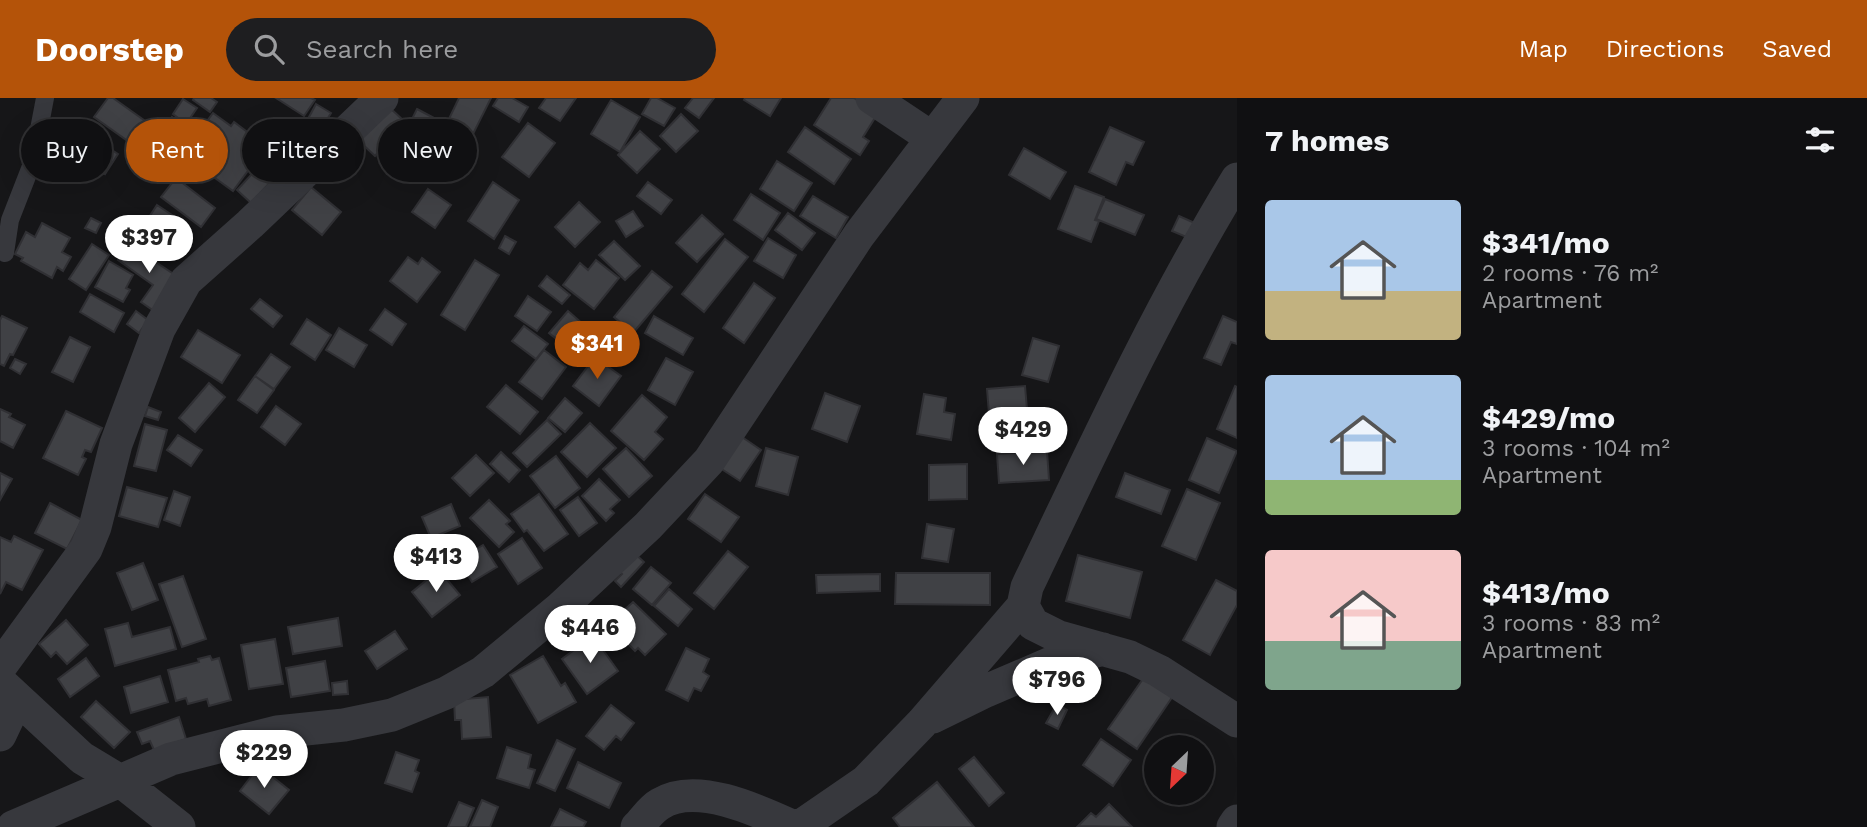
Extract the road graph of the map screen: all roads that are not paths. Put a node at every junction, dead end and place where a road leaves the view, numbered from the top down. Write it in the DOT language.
graph roads {
  1 [pos="45,98"];
  2 [pos="382,98"];
  3 [pos="872,98"];
  4 [pos="963,98"];
  5 [pos="932,138"];
  6 [pos="1237,179"];
  7 [pos="5,253"];
  8 [pos="1023,606"];
  9 [pos="1103,649"];
  10 [pos="0,667"];
  11 [pos="8,690"];
  12 [pos="1237,721"];
  13 [pos="922,723"];
  14 [pos="0,735"];
  15 [pos="122,782"];
  16 [pos="1237,821"];
  17 [pos="13,827"];
  18 [pos="179,827"];
  19 [pos="637,827"];
  20 [pos="796,827"];
  21 [pos="1233,827"];
  1 -- 7 [label="lane"];
  2 -- 10 [label="street"];
  3 -- 5 [label="street"];
  4 -- 5 [label="street"];
  5 -- 15 [label="street"];
  6 -- 8 [label="street"];
  8 -- 9 [label="street"];
  8 -- 13 [label="street"];
  9 -- 12 [label="street"];
  9 -- 13 [label="street"];
  11 -- 14 [label="street"];
  11 -- 15 [label="street"];
  13 -- 20 [label="street"];
  15 -- 17 [label="street"];
  15 -- 18 [label="street"];
  16 -- 21 [label="street"];
  19 -- 20 [label="street"];
}
